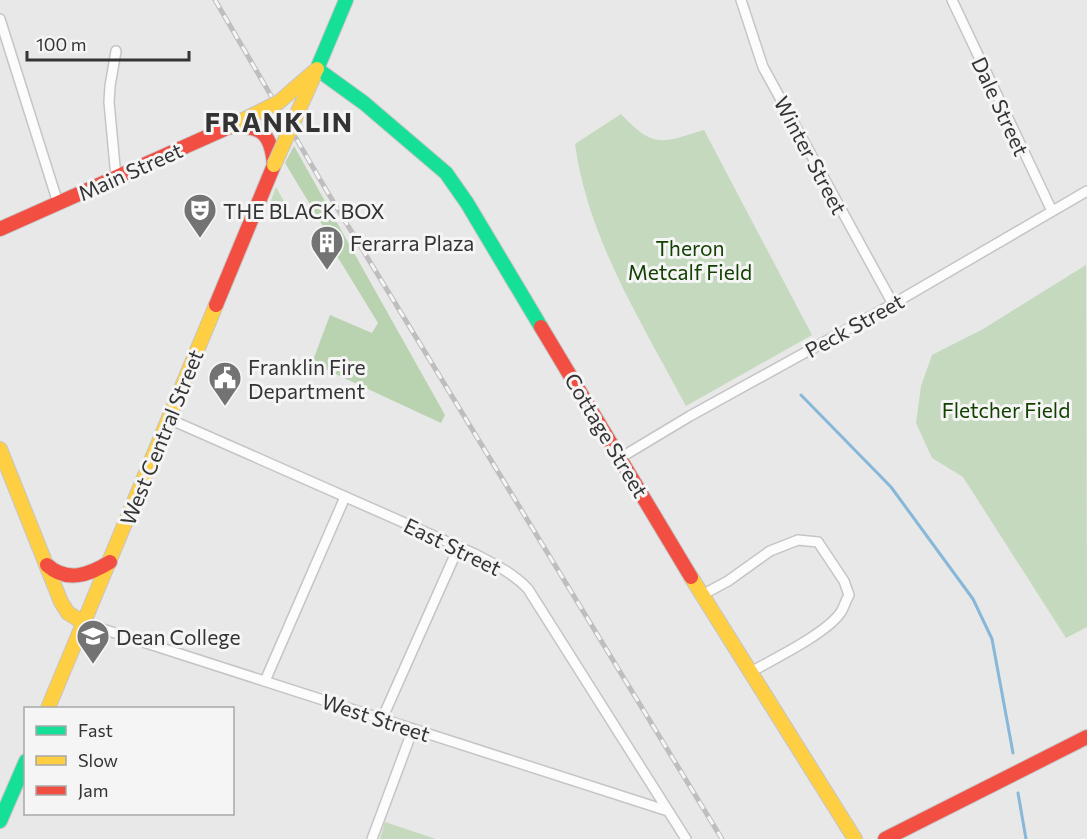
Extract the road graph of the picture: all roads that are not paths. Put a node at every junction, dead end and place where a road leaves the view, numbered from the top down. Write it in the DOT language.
graph roads {
  1 [pos="346,0"];
  2 [pos="741,0"];
  3 [pos="952,0"];
  4 [pos="0,19"];
  5 [pos="116,51"];
  6 [pos="317,69"];
  7 [pos="229,127"];
  8 [pos="274,165"];
  9 [pos="116,177"];
  10 [pos="1087,191"];
  11 [pos="58,203"];
  12 [pos="1052,211"];
  13 [pos="0,229"];
  14 [pos="893,304"];
  15 [pos="169,419"];
  16 [pos="0,450"];
  17 [pos="620,458"];
  18 [pos="345,497"];
  19 [pos="459,546"];
  20 [pos="110,562"];
  21 [pos="46,564"];
  22 [pos="702,595"];
  23 [pos="84,623"];
  24 [pos="751,672"];
  25 [pos="265,681"];
  26 [pos="48,707"];
  27 [pos="382,719"];
  28 [pos="413,729"];
  29 [pos="1087,736"];
  30 [pos="24,766"];
  31 [pos="668,811"];
  32 [pos="0,821"];
  33 [pos="372,839"];
  34 [pos="686,839"];
  35 [pos="855,839"];
  36 [pos="885,839"];
  1 -- 6 [label="main road, West Central Street"];
  2 -- 14 [label="street, Winter Street"];
  3 -- 12 [label="street, Dale Street"];
  4 -- 11 [label="street"];
  5 -- 9 [label="street"];
  6 -- 7 [label="main road, Main Street, bridge"];
  6 -- 8 [label="main road, West Central Street, bridge"];
  6 -- 17 [label="main road, Cottage Street"];
  7 -- 8 [label="main road, bridge"];
  7 -- 9 [label="main road, Main Street"];
  8 -- 15 [label="main road, West Central Street"];
  9 -- 11 [label="main road, Main Street"];
  10 -- 12 [label="street, Peck Street"];
  11 -- 13 [label="main road, Main Street"];
  12 -- 14 [label="street, Peck Street"];
  14 -- 17 [label="street, Peck Street"];
  15 -- 18 [label="street, East Street"];
  15 -- 20 [label="main road, West Central Street"];
  16 -- 21 [label="main road"];
  17 -- 22 [label="main road, Cottage Street"];
  18 -- 19 [label="street, East Street"];
  18 -- 25 [label="street"];
  19 -- 27 [label="street"];
  19 -- 31 [label="street, East Street"];
  20 -- 21 [label="main road"];
  20 -- 23 [label="main road, West Central Street"];
  21 -- 23 [label="main road"];
  22 -- 24 [label="main road, Cottage Street"];
  22 -- 24 [label="street"];
  23 -- 25 [label="street, West Street"];
  23 -- 26 [label="main road, West Central Street"];
  24 -- 35 [label="main road, Cottage Street"];
  25 -- 27 [label="street, West Street"];
  27 -- 28 [label="street, West Street"];
  28 -- 31 [label="street, West Street"];
  28 -- 33 [label="street"];
  29 -- 36 [label="main road"];
  30 -- 32 [label="main road"];
  31 -- 34 [label="street, East Street"];
}
